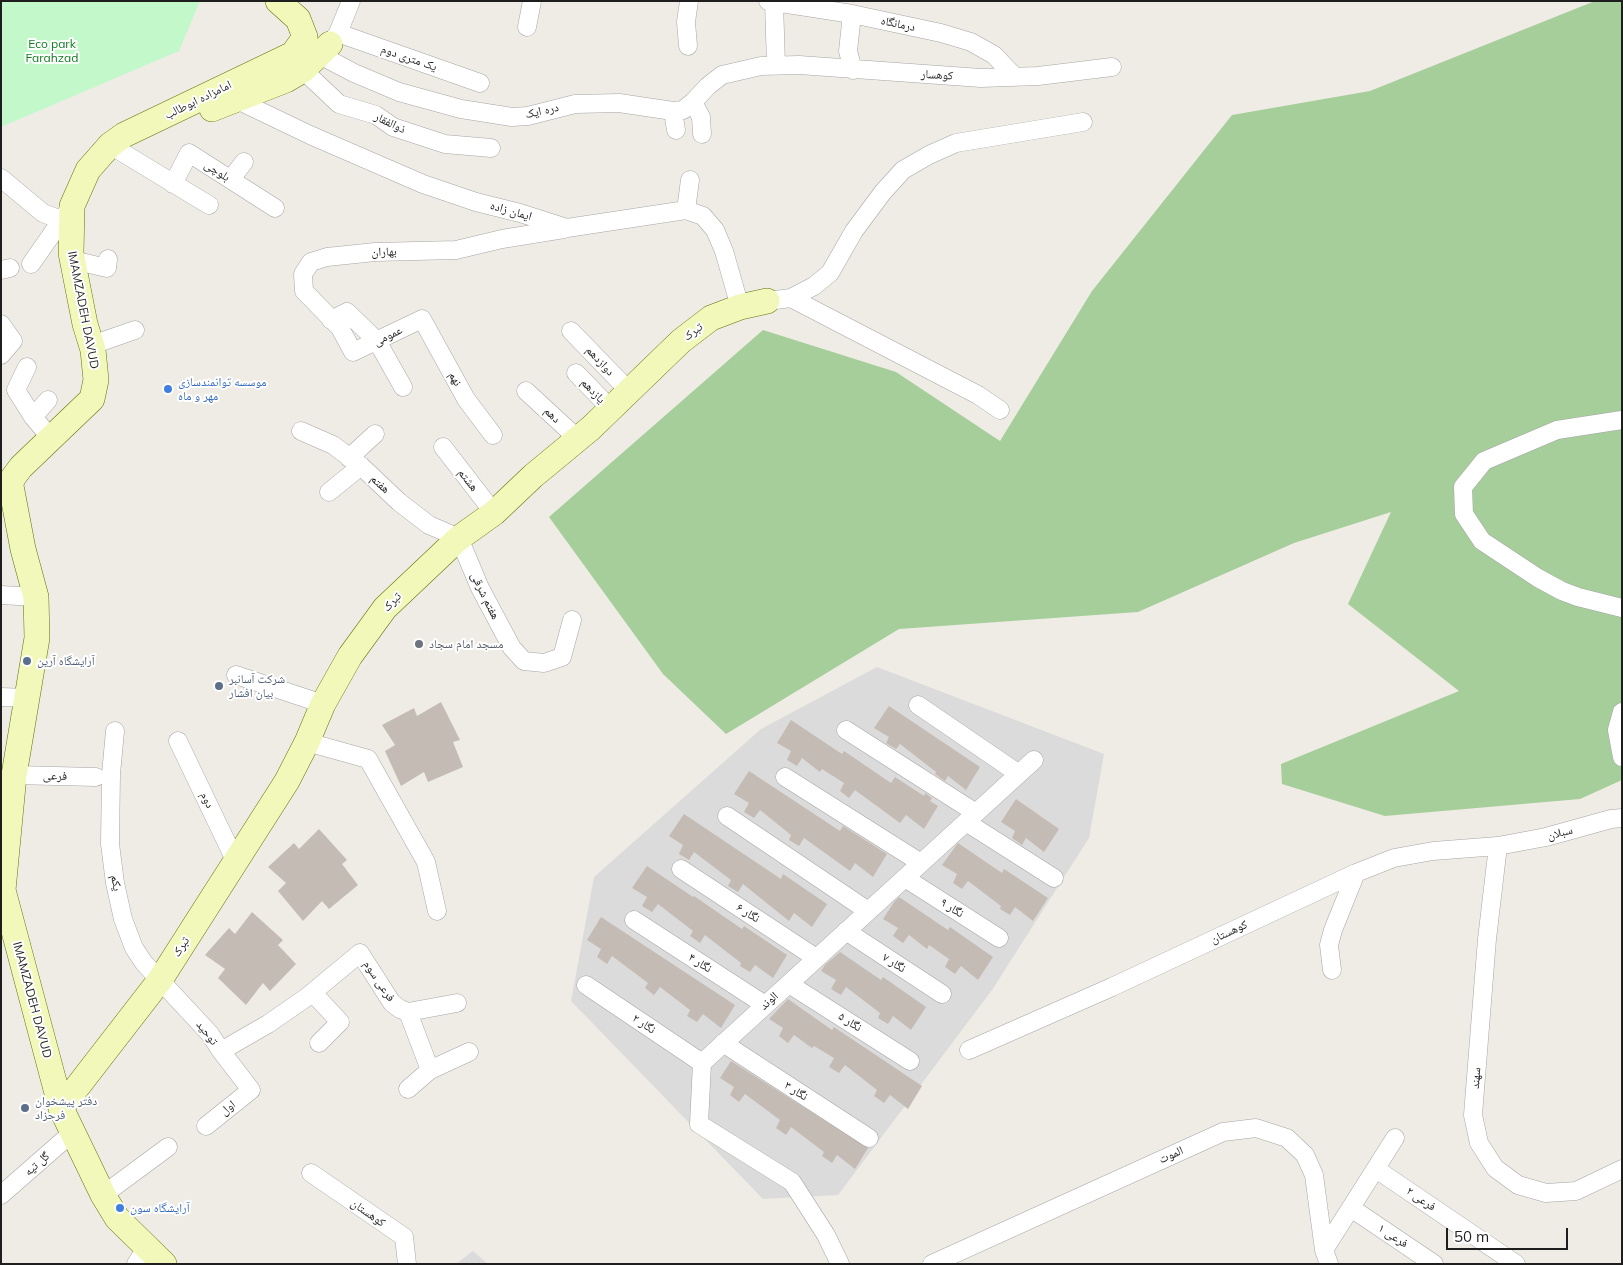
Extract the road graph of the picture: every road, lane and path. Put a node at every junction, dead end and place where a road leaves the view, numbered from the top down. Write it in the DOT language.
graph roads {
  1 [pos="278,1"];
  2 [pos="351,1"];
  3 [pos="532,1"];
  4 [pos="689,1"];
  5 [pos="768,1"];
  6 [pos="774,2"];
  7 [pos="852,14"];
  8 [pos="527,27"];
  9 [pos="688,46"];
  10 [pos="322,51"];
  11 [pos="769,66"];
  12 [pos="1112,67"];
  13 [pos="853,70"];
  14 [pos="1015,77"];
  15 [pos="480,83"];
  16 [pos="237,100"];
  17 [pos="693,102"];
  18 [pos="673,111"];
  19 [pos="1083,122"];
  20 [pos="676,130"];
  21 [pos="702,134"];
  22 [pos="117,140"];
  23 [pos="491,148"];
  24 [pos="244,162"];
  25 [pos="1,178"];
  26 [pos="231,179"];
  27 [pos="690,180"];
  28 [pos="173,184"];
  29 [pos="209,205"];
  30 [pos="275,208"];
  31 [pos="686,210"];
  32 [pos="66,213"];
  33 [pos="567,228"];
  34 [pos="72,260"];
  35 [pos="108,260"];
  36 [pos="31,264"];
  37 [pos="791,298"];
  38 [pos="767,301"];
  39 [pos="740,307"];
  40 [pos="422,319"];
  41 [pos="331,320"];
  42 [pos="1,324"];
  43 [pos="134,330"];
  44 [pos="571,331"];
  45 [pos="377,342"];
  46 [pos="92,345"];
  47 [pos="353,352"];
  48 [pos="1,355"];
  49 [pos="27,367"];
  50 [pos="576,373"];
  51 [pos="403,387"];
  52 [pos="526,391"];
  53 [pos="629,391"];
  54 [pos="48,400"];
  55 [pos="611,409"];
  56 [pos="1000,410"];
  57 [pos="33,417"];
  58 [pos="1622,420"];
  59 [pos="302,431"];
  60 [pos="375,434"];
  61 [pos="493,435"];
  62 [pos="50,438"];
  63 [pos="578,439"];
  64 [pos="443,447"];
  65 [pos="355,462"];
  66 [pos="329,492"];
  67 [pos="494,513"];
  68 [pos="459,538"];
  69 [pos="1,595"];
  70 [pos="36,597"];
  71 [pos="1622,608"];
  72 [pos="572,620"];
  73 [pos="236,675"];
  74 [pos="1,697"];
  75 [pos="28,698"];
  76 [pos="323,704"];
  77 [pos="918,705"];
  78 [pos="1622,712"];
  79 [pos="846,730"];
  80 [pos="115,731"];
  81 [pos="178,741"];
  82 [pos="307,742"];
  83 [pos="1622,757"];
  84 [pos="1034,760"];
  85 [pos="1019,774"];
  86 [pos="14,775"];
  87 [pos="103,776"];
  88 [pos="785,777"];
  89 [pos="727,816"];
  90 [pos="971,818"];
  91 [pos="1622,818"];
  92 [pos="1498,846"];
  93 [pos="235,860"];
  94 [pos="921,863"];
  95 [pos="681,869"];
  96 [pos="1356,872"];
  97 [pos="905,878"];
  98 [pos="1054,878"];
  99 [pos="2,892"];
  100 [pos="437,912"];
  101 [pos="868,912"];
  102 [pos="634,920"];
  103 [pos="846,931"];
  104 [pos="999,938"];
  105 [pos="816,958"];
  106 [pos="1332,970"];
  107 [pos="160,980"];
  108 [pos="789,984"];
  109 [pos="586,985"];
  110 [pos="313,993"];
  111 [pos="942,994"];
  112 [pos="457,1003"];
  113 [pos="765,1005"];
  114 [pos="408,1012"];
  115 [pos="319,1043"];
  116 [pos="724,1043"];
  117 [pos="969,1050"];
  118 [pos="221,1051"];
  119 [pos="469,1052"];
  120 [pos="910,1061"];
  121 [pos="702,1063"];
  122 [pos="430,1070"];
  123 [pos="408,1089"];
  124 [pos="251,1090"];
  125 [pos="61,1108"];
  126 [pos="206,1126"];
  127 [pos="73,1132"];
  128 [pos="869,1138"];
  129 [pos="1395,1138"];
  130 [pos="168,1147"];
  131 [pos="1376,1169"];
  132 [pos="1622,1169"];
  133 [pos="311,1173"];
  134 [pos="1,1195"];
  135 [pos="103,1195"];
  136 [pos="1351,1208"];
  137 [pos="1327,1257"];
  138 [pos="149,1258"];
  139 [pos="933,1263"];
  140 [pos="407,1264"];
  141 [pos="840,1264"];
  142 [pos="1434,1264"];
  143 [pos="1516,1264"];
  1 -- 22 [label="street, امامزاده ابوطالب"];
  2 -- 10 [label="street"];
  3 -- 8 [label="street"];
  4 -- 9 [label="street"];
  5 -- 6 [label="street, درمانگاه"];
  6 -- 7 [label="street, درمانگاه"];
  6 -- 11 [label="street"];
  7 -- 13 [label="street"];
  7 -- 14 [label="street, درمانگاه"];
  10 -- 15 [label="street, یک متری دوم"];
  10 -- 16 [label="street"];
  10 -- 18 [label="street, دره ایک"];
  10 -- 23 [label="street, ذوالفقار"];
  11 -- 13 [label="street, کوهسار"];
  11 -- 17 [label="street"];
  12 -- 14 [label="street, کوهسار"];
  13 -- 14 [label="street, کوهسار"];
  16 -- 22 [label="street"];
  16 -- 33 [label="street, ایمان زاده"];
  17 -- 18 [label="street"];
  17 -- 21 [label="street"];
  18 -- 20 [label="street"];
  19 -- 37 [label="street, تبرک"];
  22 -- 28 [label="street"];
  22 -- 32 [label="street, امامزاده ابوطالب"];
  24 -- 26 [label="street"];
  25 -- 32 [label="street"];
  26 -- 28 [label="street, بلوچی"];
  26 -- 30 [label="street, بلوچی"];
  27 -- 31 [label="street"];
  28 -- 29 [label="street"];
  31 -- 33 [label="street, ایمان زاده"];
  31 -- 39 [label="street"];
  32 -- 34 [label="street, IMAMZADEH DAVUD"];
  32 -- 36 [label="street"];
  33 -- 41 [label="street, بهاران"];
  34 -- 35 [label="street"];
  34 -- 46 [label="street, IMAMZADEH DAVUD"];
  37 -- 38 [label="street, تبرک"];
  37 -- 56 [label="street"];
  38 -- 39 [label="street, تبرک"];
  39 -- 53 [label="street, تبرک"];
  40 -- 45 [label="street, عمومی"];
  40 -- 61 [label="street, نهم"];
  41 -- 45 [label="street"];
  41 -- 47 [label="street, بهاران"];
  42 -- 48 [label="street"];
  43 -- 46 [label="street"];
  44 -- 53 [label="street, دوازدهم"];
  45 -- 47 [label="street, عمومی"];
  45 -- 51 [label="street"];
  46 -- 62 [label="street, IMAMZADEH DAVUD"];
  49 -- 57 [label="street"];
  50 -- 55 [label="street, یازدهم"];
  52 -- 63 [label="street, دهم"];
  53 -- 55 [label="street, تبرک"];
  54 -- 57 [label="street"];
  55 -- 63 [label="street, تبرک"];
  57 -- 62 [label="street"];
  58 -- 71 [label="street"];
  59 -- 65 [label="street, هفتم"];
  60 -- 65 [label="street"];
  62 -- 70 [label="street, IMAMZADEH DAVUD"];
  63 -- 67 [label="street, تبرک"];
  64 -- 67 [label="street, هشتم"];
  65 -- 66 [label="street"];
  65 -- 68 [label="street, هفتم"];
  67 -- 68 [label="street, تبرک"];
  68 -- 72 [label="street, هفتم شرقی"];
  68 -- 76 [label="street, تبرک"];
  69 -- 70 [label="street"];
  70 -- 75 [label="street, IMAMZADEH DAVUD"];
  73 -- 76 [label="street"];
  74 -- 75 [label="street"];
  75 -- 86 [label="street, IMAMZADEH DAVUD"];
  76 -- 82 [label="street, تبرک"];
  77 -- 85 [label="street"];
  78 -- 83 [label="street"];
  79 -- 90 [label="street"];
  80 -- 87 [label="street, یکم"];
  81 -- 93 [label="street, دوم"];
  82 -- 93 [label="street, تبرک"];
  82 -- 100 [label="street"];
  84 -- 85 [label="street, الوند"];
  85 -- 90 [label="street, الوند"];
  86 -- 87 [label="street, فرعی"];
  86 -- 99 [label="street, IMAMZADEH DAVUD"];
  87 -- 107 [label="street, یکم"];
  88 -- 94 [label="street"];
  89 -- 101 [label="street"];
  90 -- 94 [label="street, الوند"];
  90 -- 98 [label="street"];
  91 -- 92 [label="street, سبلان"];
  92 -- 96 [label="street, کوهستان"];
  92 -- 132 [label="street, سهند"];
  93 -- 107 [label="street, تبرک"];
  94 -- 97 [label="street, الوند"];
  95 -- 105 [label="street, نگار ۶"];
  96 -- 106 [label="street"];
  96 -- 117 [label="street, کوهستان"];
  97 -- 101 [label="street, الوند"];
  97 -- 104 [label="street, نگار ۹"];
  99 -- 125 [label="street, IMAMZADEH DAVUD"];
  101 -- 103 [label="street, الوند"];
  102 -- 113 [label="street, نگار ۴"];
  103 -- 105 [label="street, الوند"];
  103 -- 111 [label="street, نگار ۷"];
  105 -- 108 [label="street, الوند"];
  107 -- 118 [label="street, توحید"];
  107 -- 125 [label="street, تبرک"];
  108 -- 113 [label="street, الوند"];
  108 -- 120 [label="street, نگار ۵"];
  109 -- 121 [label="street, نگار ۲"];
  110 -- 114 [label="street, فرعی سوم"];
  110 -- 115 [label="street"];
  110 -- 118 [label="street"];
  112 -- 114 [label="street, فرعی سوم"];
  113 -- 116 [label="street, الوند"];
  114 -- 122 [label="street"];
  116 -- 121 [label="street, الوند"];
  116 -- 128 [label="street, نگار ۳"];
  118 -- 124 [label="street, توحید"];
  119 -- 122 [label="street"];
  121 -- 141 [label="street"];
  122 -- 123 [label="street"];
  124 -- 126 [label="street, اول"];
  125 -- 127 [label="street, IMAMZADEH DAVUD"];
  127 -- 134 [label="street, گل تپه"];
  127 -- 135 [label="street, IMAMZADEH DAVUD"];
  129 -- 131 [label="street"];
  130 -- 135 [label="street"];
  131 -- 136 [label="street"];
  131 -- 143 [label="street, فرعی ۲"];
  133 -- 140 [label="street, کوهستان"];
  135 -- 138 [label="street, IMAMZADEH DAVUD"];
  136 -- 137 [label="street"];
  136 -- 142 [label="street, فرعی ۱"];
  137 -- 139 [label="street, الموت"];
}
